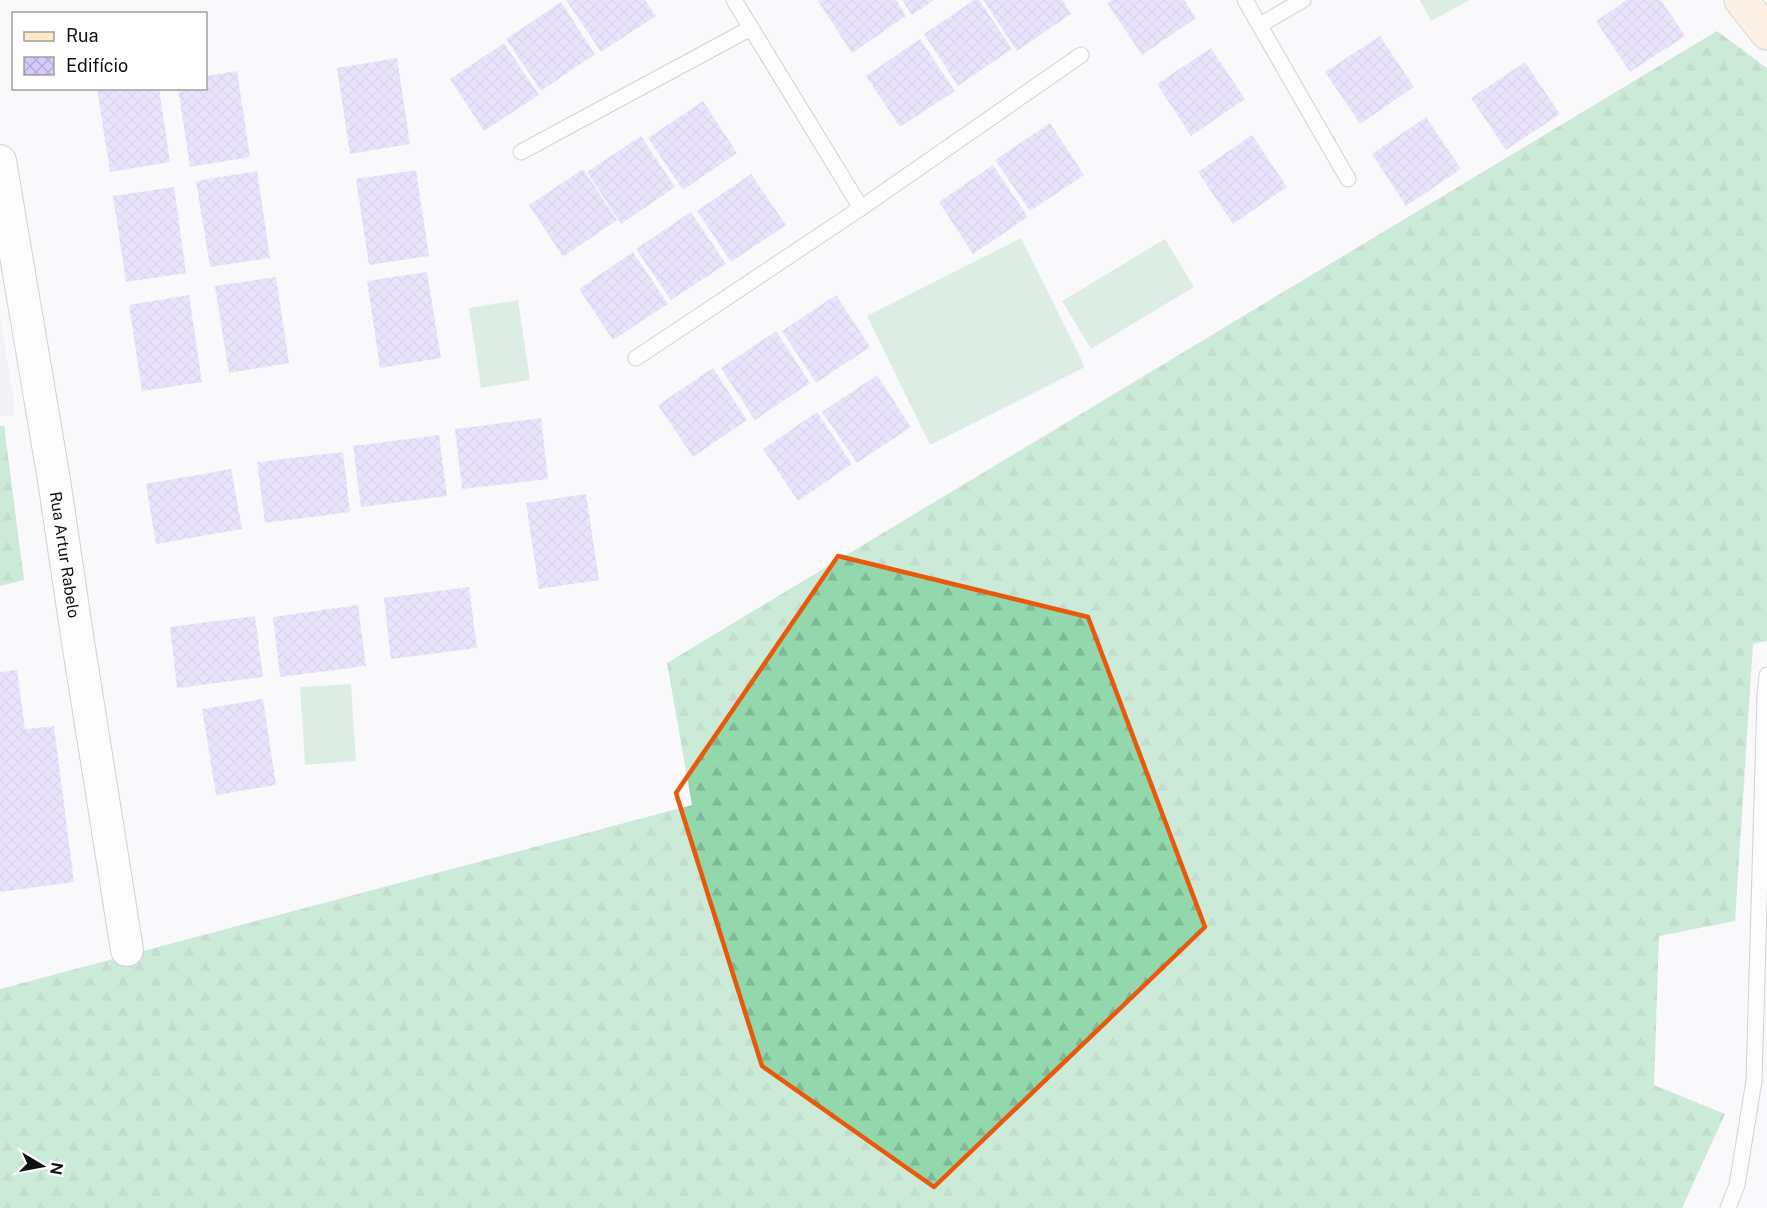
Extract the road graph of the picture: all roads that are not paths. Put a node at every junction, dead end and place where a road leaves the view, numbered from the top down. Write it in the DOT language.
graph roads {
  1 [pos="734,0"];
  2 [pos="1245,0"];
  3 [pos="1303,0"];
  4 [pos="1750,3"];
  5 [pos="1260,25"];
  6 [pos="751,28"];
  7 [pos="1767,33"];
  8 [pos="1082,55"];
  9 [pos="521,152"];
  10 [pos="0,161"];
  11 [pos="1348,179"];
  12 [pos="861,208"];
  13 [pos="636,358"];
  14 [pos="1767,675"];
  15 [pos="127,950"];
  16 [pos="1728,1208"];
  1 -- 6 [label="lane"];
  2 -- 5 [label="lane"];
  3 -- 5 [label="lane"];
  4 -- 7 [label="main road"];
  5 -- 11 [label="lane"];
  6 -- 9 [label="lane"];
  6 -- 12 [label="lane"];
  8 -- 12 [label="lane"];
  10 -- 15 [label="street, Rua Artur Rabelo"];
  12 -- 13 [label="lane"];
  14 -- 16 [label="lane"];
}
